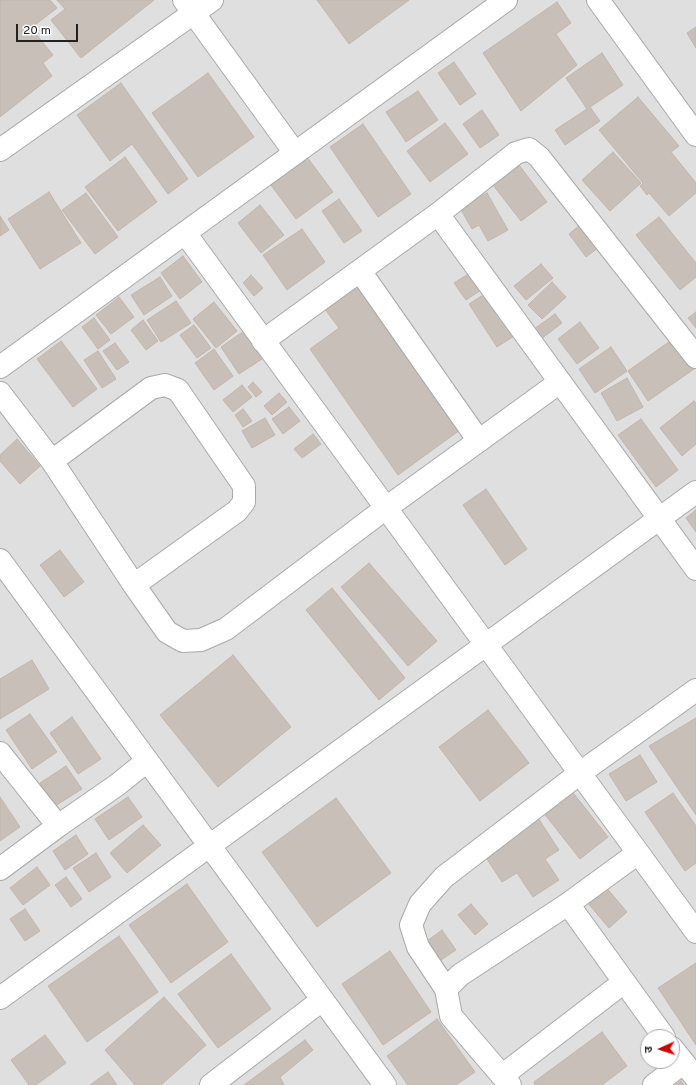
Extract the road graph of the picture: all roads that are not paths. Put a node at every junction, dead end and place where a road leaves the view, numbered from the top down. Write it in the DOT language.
graph roads {
  1 [pos="212,0"];
  2 [pos="506,0"];
  3 [pos="598,0"];
  4 [pos="189,7"];
  5 [pos="696,135"];
  6 [pos="0,150"];
  7 [pos="295,153"];
  8 [pos="438,214"];
  9 [pos="185,233"];
  10 [pos="360,271"];
  11 [pos="263,341"];
  12 [pos="696,357"];
  13 [pos="0,367"];
  14 [pos="560,382"];
  15 [pos="0,393"];
  16 [pos="479,441"];
  17 [pos="52,461"];
  18 [pos="696,492"];
  19 [pos="386,508"];
  20 [pos="659,518"];
  21 [pos="0,560"];
  22 [pos="696,569"];
  23 [pos="134,585"];
  24 [pos="486,645"];
  25 [pos="696,690"];
  26 [pos="0,753"];
  27 [pos="147,761"];
  28 [pos="580,773"];
  29 [pos="58,826"];
  30 [pos="209,846"];
  31 [pos="638,853"];
  32 [pos="0,869"];
  33 [pos="568,904"];
  34 [pos="696,932"];
  35 [pos="624,982"];
  36 [pos="446,989"];
  37 [pos="0,998"];
  38 [pos="322,1000"];
  39 [pos="658,1029"];
  40 [pos="684,1063"];
  41 [pos="506,1080"];
  42 [pos="212,1085"];
  43 [pos="384,1085"];
  44 [pos="654,1085"];
  1 -- 4 [label="street"];
  2 -- 7 [label="street"];
  3 -- 5 [label="street"];
  4 -- 6 [label="street"];
  4 -- 7 [label="street"];
  7 -- 9 [label="street"];
  8 -- 10 [label="street"];
  8 -- 12 [label="street"];
  8 -- 14 [label="street"];
  9 -- 11 [label="street"];
  9 -- 13 [label="street"];
  10 -- 11 [label="street"];
  10 -- 16 [label="street"];
  11 -- 19 [label="street"];
  14 -- 16 [label="street"];
  14 -- 20 [label="street"];
  15 -- 17 [label="street"];
  16 -- 19 [label="street"];
  17 -- 23 [label="street"];
  17 -- 23 [label="street"];
  18 -- 20 [label="street"];
  19 -- 23 [label="street"];
  19 -- 24 [label="street"];
  20 -- 22 [label="street"];
  20 -- 24 [label="street"];
  21 -- 27 [label="street"];
  24 -- 28 [label="street"];
  24 -- 30 [label="street"];
  25 -- 28 [label="street"];
  26 -- 29 [label="street"];
  27 -- 29 [label="street"];
  27 -- 30 [label="street"];
  28 -- 31 [label="street"];
  28 -- 36 [label="street"];
  29 -- 32 [label="street"];
  30 -- 37 [label="street"];
  30 -- 38 [label="street"];
  31 -- 33 [label="street"];
  31 -- 34 [label="street"];
  33 -- 35 [label="street"];
  33 -- 36 [label="street"];
  35 -- 39 [label="street"];
  35 -- 41 [label="street"];
  36 -- 41 [label="street"];
  38 -- 42 [label="street"];
  38 -- 43 [label="street"];
  40 -- 44 [label="street"];
}
